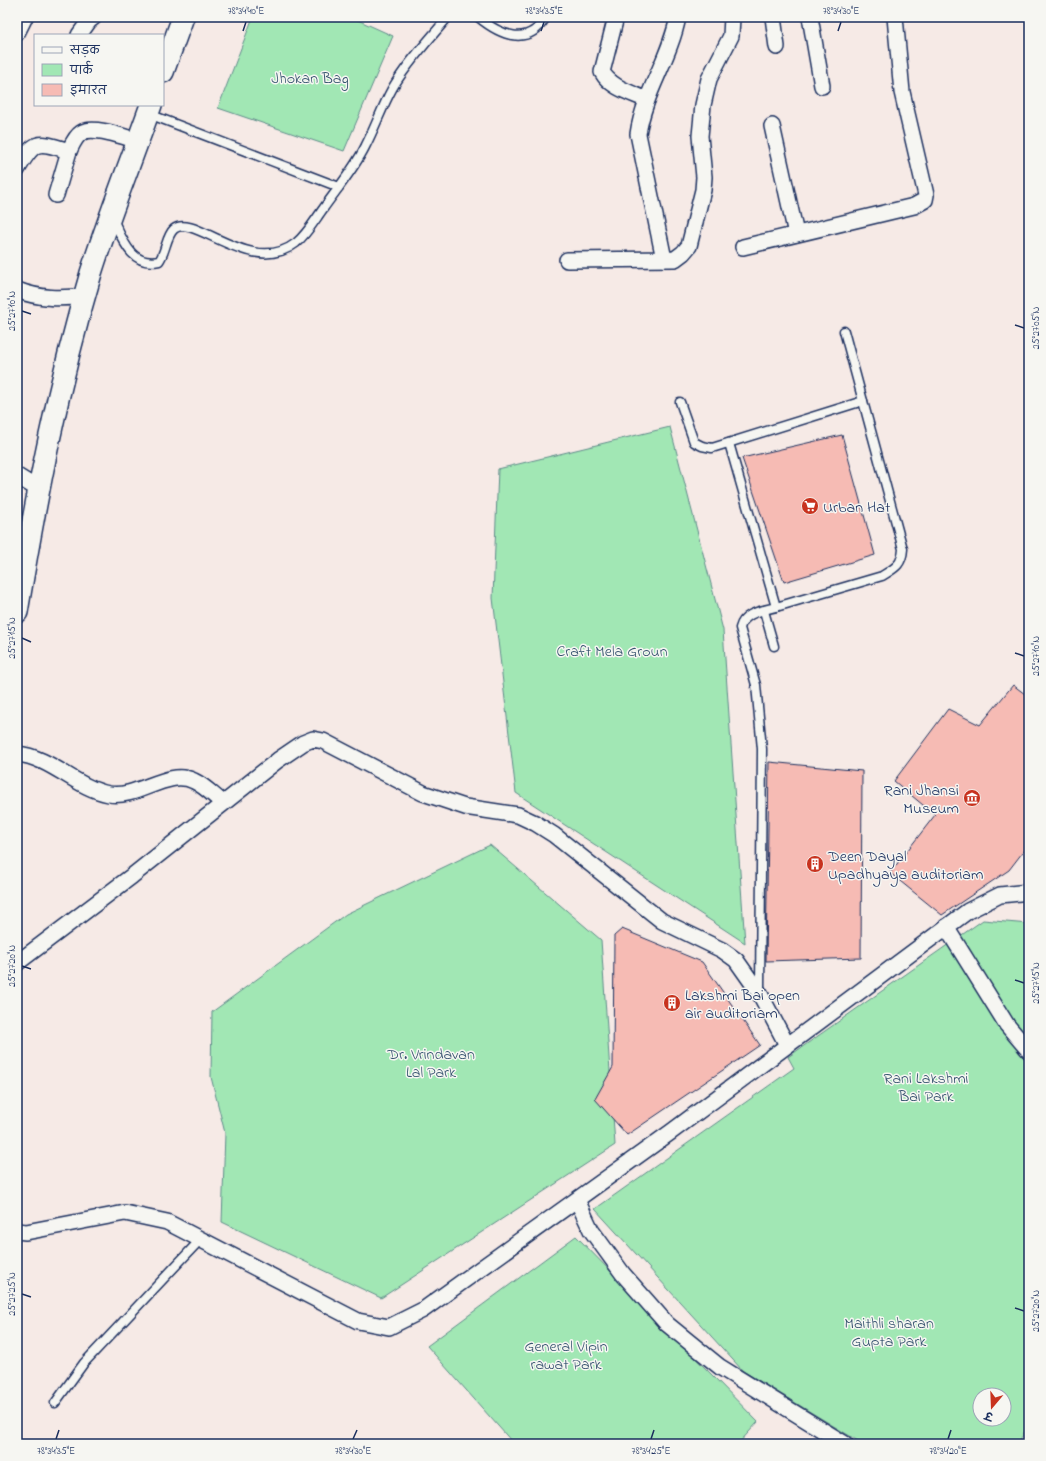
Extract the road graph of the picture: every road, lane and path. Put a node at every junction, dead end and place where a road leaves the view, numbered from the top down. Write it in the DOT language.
graph roads {
  1 [pos="25,17"];
  2 [pos="94,17"];
  3 [pos="183,17"];
  4 [pos="448,17"];
  5 [pos="478,17"];
  6 [pos="546,17"];
  7 [pos="616,17"];
  8 [pos="678,17"];
  9 [pos="732,17"];
  10 [pos="773,17"];
  11 [pos="810,17"];
  12 [pos="895,17"];
  13 [pos="17,33"];
  14 [pos="80,34"];
  15 [pos="777,47"];
  16 [pos="164,69"];
  17 [pos="822,86"];
  18 [pos="647,100"];
  19 [pos="150,109"];
  20 [pos="772,126"];
  21 [pos="138,141"];
  22 [pos="70,151"];
  23 [pos="17,170"];
  24 [pos="339,187"];
  25 [pos="56,195"];
  26 [pos="112,216"];
  27 [pos="796,234"];
  28 [pos="743,247"];
  29 [pos="664,259"];
  30 [pos="567,260"];
  31 [pos="17,290"];
  32 [pos="85,296"];
  33 [pos="844,331"];
  34 [pos="863,401"];
  35 [pos="680,402"];
  36 [pos="728,443"];
  37 [pos="17,476"];
  38 [pos="38,489"];
  39 [pos="776,607"];
  40 [pos="764,611"];
  41 [pos="17,612"];
  42 [pos="774,646"];
  43 [pos="17,754"];
  44 [pos="223,803"];
  45 [pos="1029,892"];
  46 [pos="946,927"];
  47 [pos="17,963"];
  48 [pos="760,994"];
  49 [pos="787,1045"];
  50 [pos="1029,1051"];
  51 [pos="577,1200"];
  52 [pos="17,1231"];
  53 [pos="201,1239"];
  54 [pos="55,1403"];
  55 [pos="845,1444"];
  1 -- 13 [label="street"];
  2 -- 14 [label="street"];
  3 -- 16 [label="street"];
  4 -- 24 [label="lane"];
  5 -- 6 [label="lane"];
  7 -- 18 [label="street"];
  8 -- 18 [label="street"];
  9 -- 29 [label="street"];
  10 -- 15 [label="street"];
  11 -- 17 [label="street"];
  12 -- 27 [label="street"];
  18 -- 29 [label="street"];
  19 -- 21 [label="street"];
  19 -- 24 [label="lane"];
  20 -- 27 [label="street"];
  21 -- 22 [label="street"];
  21 -- 26 [label="street"];
  22 -- 23 [label="street"];
  22 -- 25 [label="street"];
  24 -- 26 [label="lane"];
  26 -- 32 [label="street"];
  27 -- 28 [label="street"];
  29 -- 30 [label="street"];
  31 -- 32 [label="street"];
  32 -- 38 [label="street"];
  33 -- 34 [label="lane"];
  34 -- 36 [label="lane"];
  34 -- 39 [label="lane"];
  35 -- 36 [label="lane"];
  36 -- 39 [label="lane"];
  37 -- 38 [label="street"];
  38 -- 41 [label="street"];
  39 -- 40 [label="lane"];
  40 -- 42 [label="lane"];
  40 -- 48 [label="lane"];
  43 -- 44 [label="street"];
  44 -- 47 [label="street"];
  44 -- 48 [label="street"];
  45 -- 46 [label="street"];
  46 -- 49 [label="street"];
  46 -- 50 [label="street"];
  48 -- 49 [label="street"];
  49 -- 51 [label="street"];
  51 -- 53 [label="street"];
  51 -- 55 [label="street"];
  52 -- 53 [label="street"];
  53 -- 54 [label="lane"];
}
